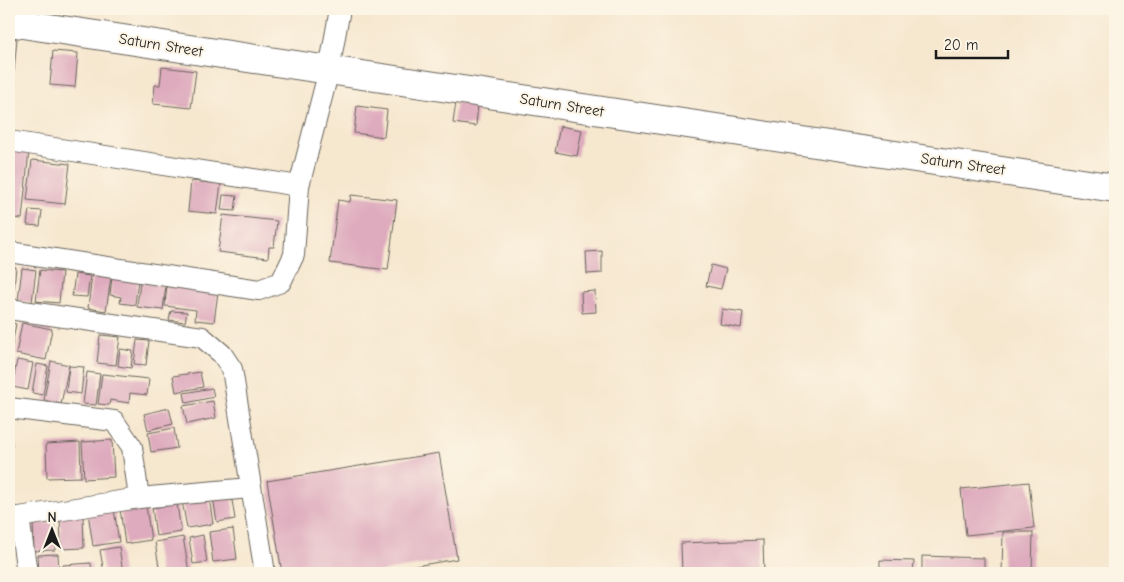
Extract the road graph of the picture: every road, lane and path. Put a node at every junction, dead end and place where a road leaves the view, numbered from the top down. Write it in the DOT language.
graph roads {
  1 [pos="340,9"];
  2 [pos="9,22"];
  3 [pos="329,70"];
  4 [pos="9,141"];
  5 [pos="299,186"];
  6 [pos="1115,188"];
  7 [pos="9,252"];
  8 [pos="9,309"];
  9 [pos="9,408"];
  10 [pos="250,488"];
  11 [pos="139,498"];
  12 [pos="14,518"];
  13 [pos="27,573"];
  14 [pos="265,573"];
  1 -- 3 [label="street"];
  2 -- 3 [label="street, Saturn Street"];
  3 -- 5 [label="street"];
  3 -- 6 [label="street, Saturn Street"];
  4 -- 5 [label="street"];
  5 -- 7 [label="street"];
  8 -- 10 [label="street"];
  9 -- 11 [label="street"];
  10 -- 11 [label="street"];
  10 -- 14 [label="street"];
  11 -- 12 [label="street"];
  12 -- 13 [label="street"];
}
